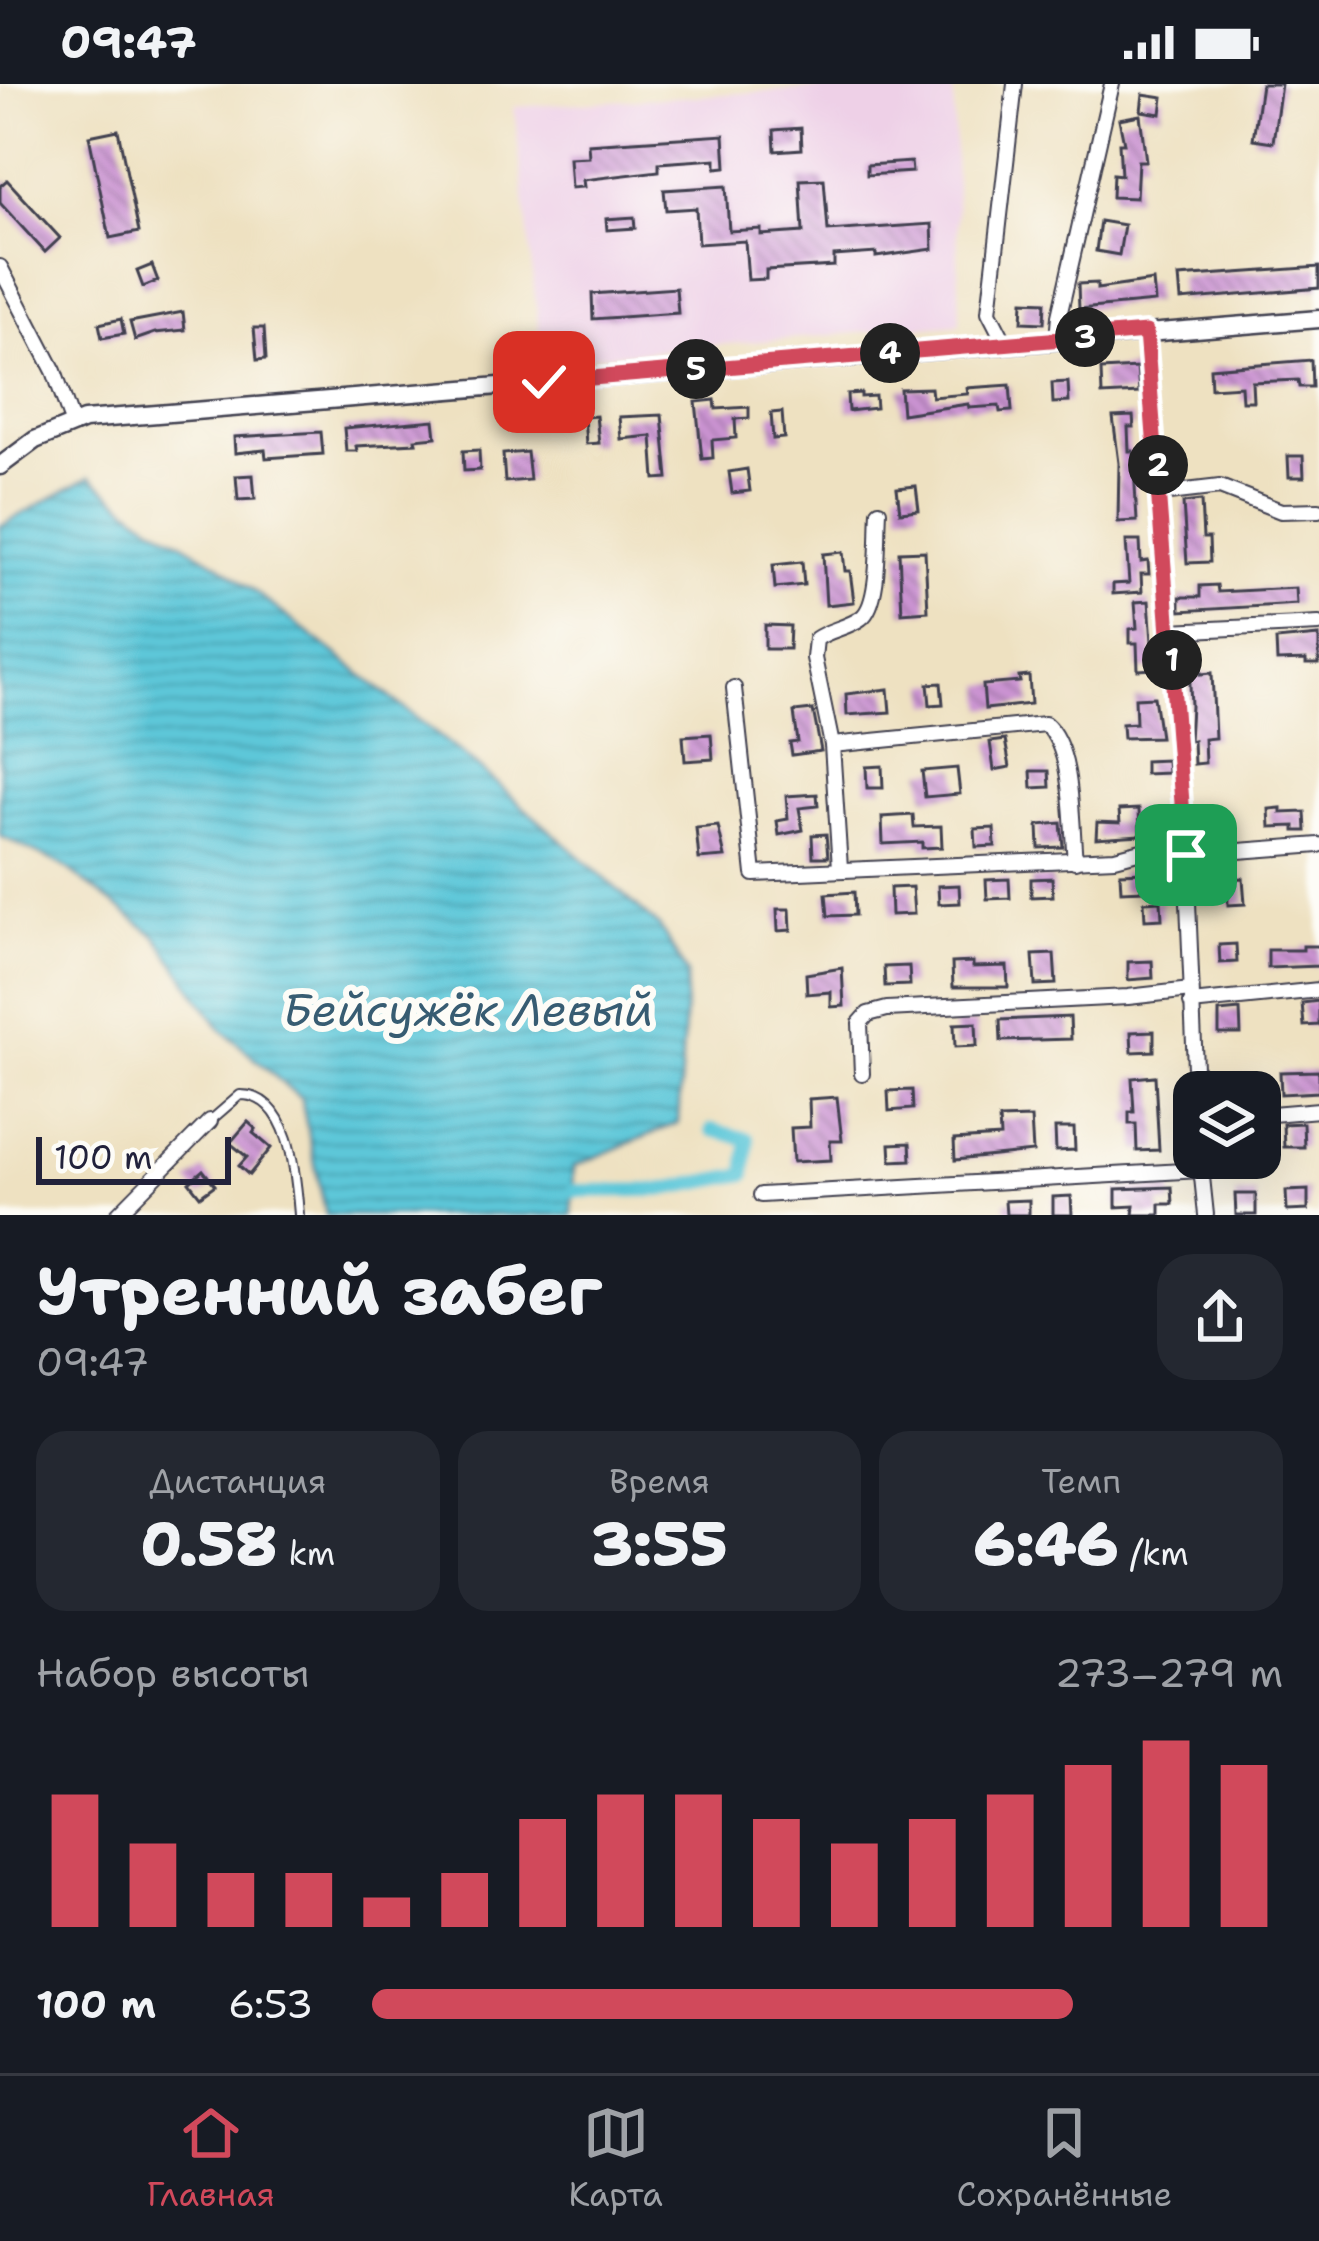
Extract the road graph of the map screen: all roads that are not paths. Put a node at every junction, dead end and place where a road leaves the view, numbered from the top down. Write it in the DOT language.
graph roads {
  1 [pos="1015,84"];
  2 [pos="1112,84"];
  3 [pos="0,267"];
  4 [pos="1319,320"];
  5 [pos="1146,332"];
  6 [pos="1058,339"];
  7 [pos="1005,343"];
  8 [pos="73,425"];
  9 [pos="0,466"];
  10 [pos="1160,494"];
  11 [pos="1319,510"];
  12 [pos="879,511"];
  13 [pos="1319,624"];
  14 [pos="1170,631"];
  15 [pos="734,688"];
  16 [pos="832,745"];
  17 [pos="1319,845"];
  18 [pos="1184,848"];
  19 [pos="1075,861"];
  20 [pos="840,868"];
  21 [pos="1319,990"];
  22 [pos="1191,997"];
  23 [pos="1195,1071"];
  24 [pos="862,1074"];
  25 [pos="1319,1110"];
  26 [pos="1281,1113"];
  27 [pos="210,1120"];
  28 [pos="1173,1166"];
  29 [pos="1202,1179"];
  30 [pos="761,1196"];
  31 [pos="117,1215"];
  32 [pos="299,1215"];
  33 [pos="1206,1215"];
  1 -- 7 [label="street"];
  2 -- 6 [label="street"];
  3 -- 8 [label="street"];
  4 -- 5 [label="street"];
  5 -- 6 [label="street"];
  5 -- 10 [label="street"];
  6 -- 7 [label="street"];
  7 -- 8 [label="street"];
  8 -- 9 [label="street"];
  10 -- 11 [label="street"];
  10 -- 14 [label="street"];
  12 -- 16 [label="street"];
  13 -- 14 [label="street"];
  14 -- 18 [label="street"];
  15 -- 20 [label="street"];
  16 -- 19 [label="street"];
  16 -- 20 [label="street"];
  17 -- 18 [label="street"];
  18 -- 19 [label="street"];
  18 -- 22 [label="street"];
  19 -- 20 [label="street"];
  21 -- 22 [label="street"];
  22 -- 23 [label="street"];
  22 -- 24 [label="street"];
  25 -- 26 [label="street"];
  27 -- 31 [label="street"];
  27 -- 32 [label="lane"];
  28 -- 30 [label="street"];
  29 -- 33 [label="street"];
}
